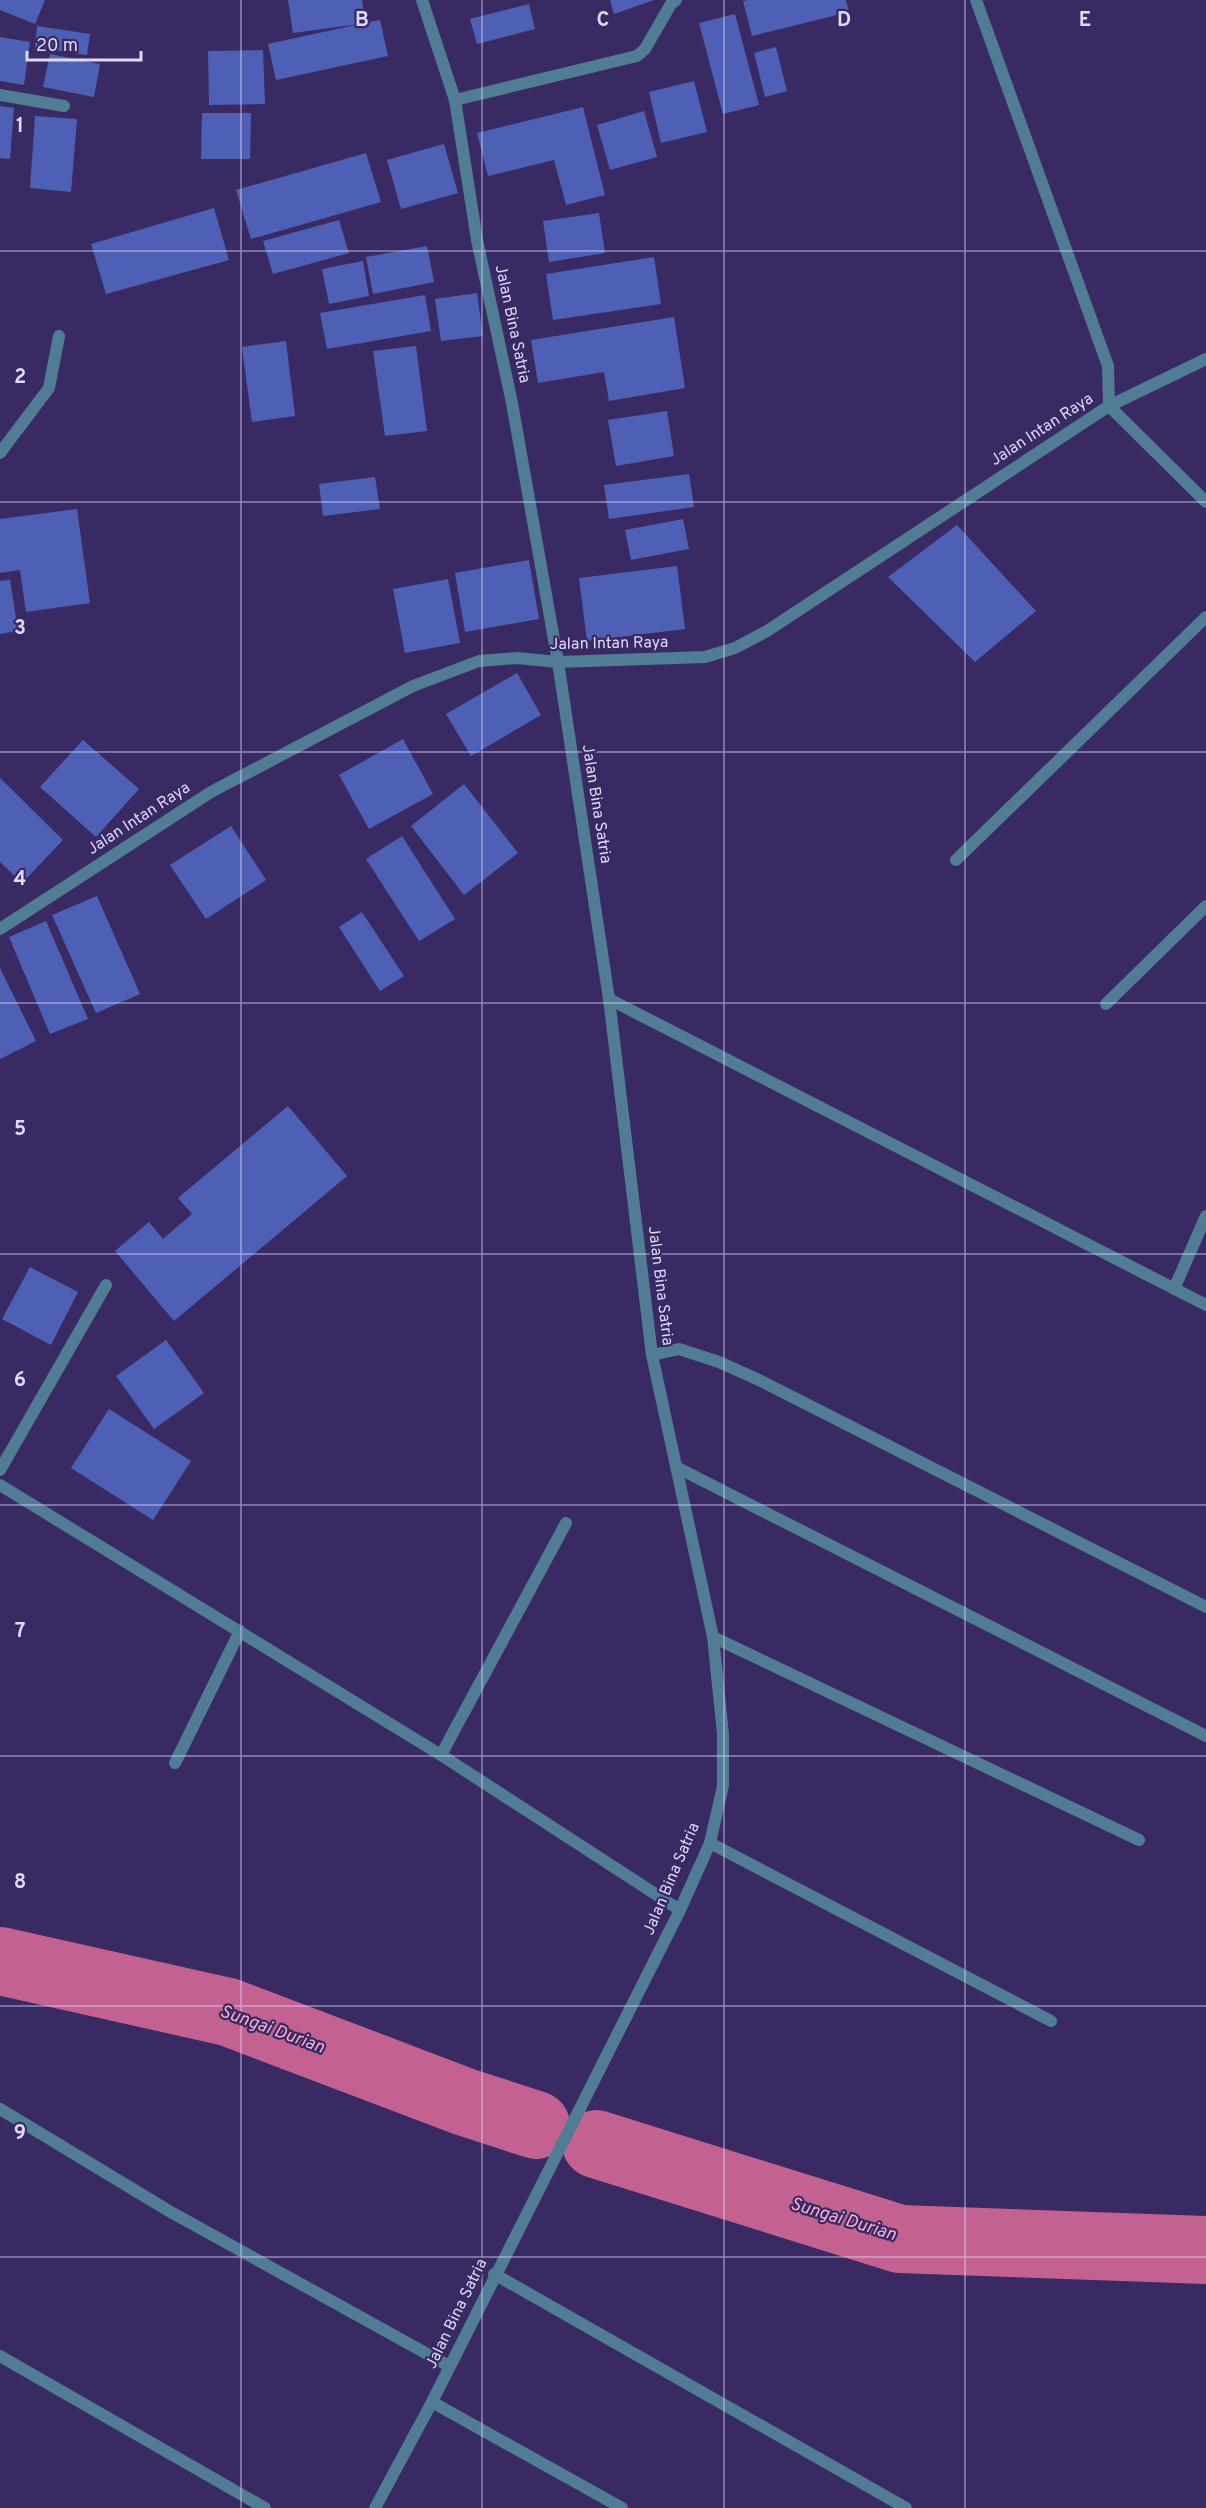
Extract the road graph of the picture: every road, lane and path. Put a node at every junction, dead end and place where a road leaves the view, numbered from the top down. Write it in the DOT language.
graph roads {
  1 [pos="422,0"];
  2 [pos="676,0"];
  3 [pos="976,0"];
  4 [pos="0,95"];
  5 [pos="455,100"];
  6 [pos="64,106"];
  7 [pos="59,336"];
  8 [pos="1206,359"];
  9 [pos="1109,406"];
  10 [pos="0,453"];
  11 [pos="1206,502"];
  12 [pos="1206,617"];
  13 [pos="558,663"];
  14 [pos="956,860"];
  15 [pos="1206,906"];
  16 [pos="0,928"];
  17 [pos="609,999"];
  18 [pos="1106,1004"];
  19 [pos="1206,1216"];
  20 [pos="106,1285"];
  21 [pos="1174,1289"];
  22 [pos="1206,1305"];
  23 [pos="652,1355"];
  24 [pos="676,1467"];
  25 [pos="0,1470"];
  26 [pos="0,1485"];
  27 [pos="566,1523"];
  28 [pos="1206,1607"];
  29 [pos="240,1631"];
  30 [pos="713,1637"];
  31 [pos="1206,1736"];
  32 [pos="441,1755"];
  33 [pos="175,1764"];
  34 [pos="1139,1840"];
  35 [pos="710,1843"];
  36 [pos="680,1910"];
  37 [pos="1051,2021"];
  38 [pos="0,2109"];
  39 [pos="494,2274"];
  40 [pos="0,2356"];
  41 [pos="449,2366"];
  42 [pos="432,2402"];
  43 [pos="266,2508"];
  44 [pos="375,2508"];
  45 [pos="622,2508"];
  46 [pos="906,2508"];
  1 -- 5 [label="street, Jalan Bina Satria"];
  2 -- 5 [label="street"];
  3 -- 9 [label="street"];
  4 -- 6 [label="street"];
  5 -- 13 [label="street, Jalan Bina Satria"];
  7 -- 10 [label="street"];
  8 -- 9 [label="street, Jalan Intan Raya"];
  9 -- 11 [label="street"];
  9 -- 13 [label="street, Jalan Intan Raya"];
  12 -- 14 [label="street"];
  13 -- 16 [label="street, Jalan Intan Raya"];
  13 -- 17 [label="street, Jalan Bina Satria"];
  15 -- 18 [label="street"];
  17 -- 21 [label="street"];
  17 -- 23 [label="street, Jalan Bina Satria"];
  19 -- 21 [label="street"];
  20 -- 25 [label="street"];
  21 -- 22 [label="street"];
  23 -- 24 [label="street, Jalan Bina Satria"];
  23 -- 28 [label="street"];
  24 -- 30 [label="street, Jalan Bina Satria"];
  24 -- 31 [label="street"];
  26 -- 29 [label="street"];
  27 -- 32 [label="street"];
  29 -- 32 [label="street"];
  29 -- 33 [label="street"];
  30 -- 34 [label="street"];
  30 -- 35 [label="street, Jalan Bina Satria"];
  32 -- 36 [label="street"];
  35 -- 36 [label="street, Jalan Bina Satria"];
  35 -- 37 [label="street"];
  36 -- 39 [label="street, Jalan Bina Satria"];
  38 -- 41 [label="street"];
  39 -- 41 [label="street, Jalan Bina Satria"];
  39 -- 46 [label="street"];
  40 -- 43 [label="street"];
  41 -- 42 [label="street, Jalan Bina Satria"];
  42 -- 44 [label="street, Jalan Bina Satria"];
  42 -- 45 [label="street"];
}
